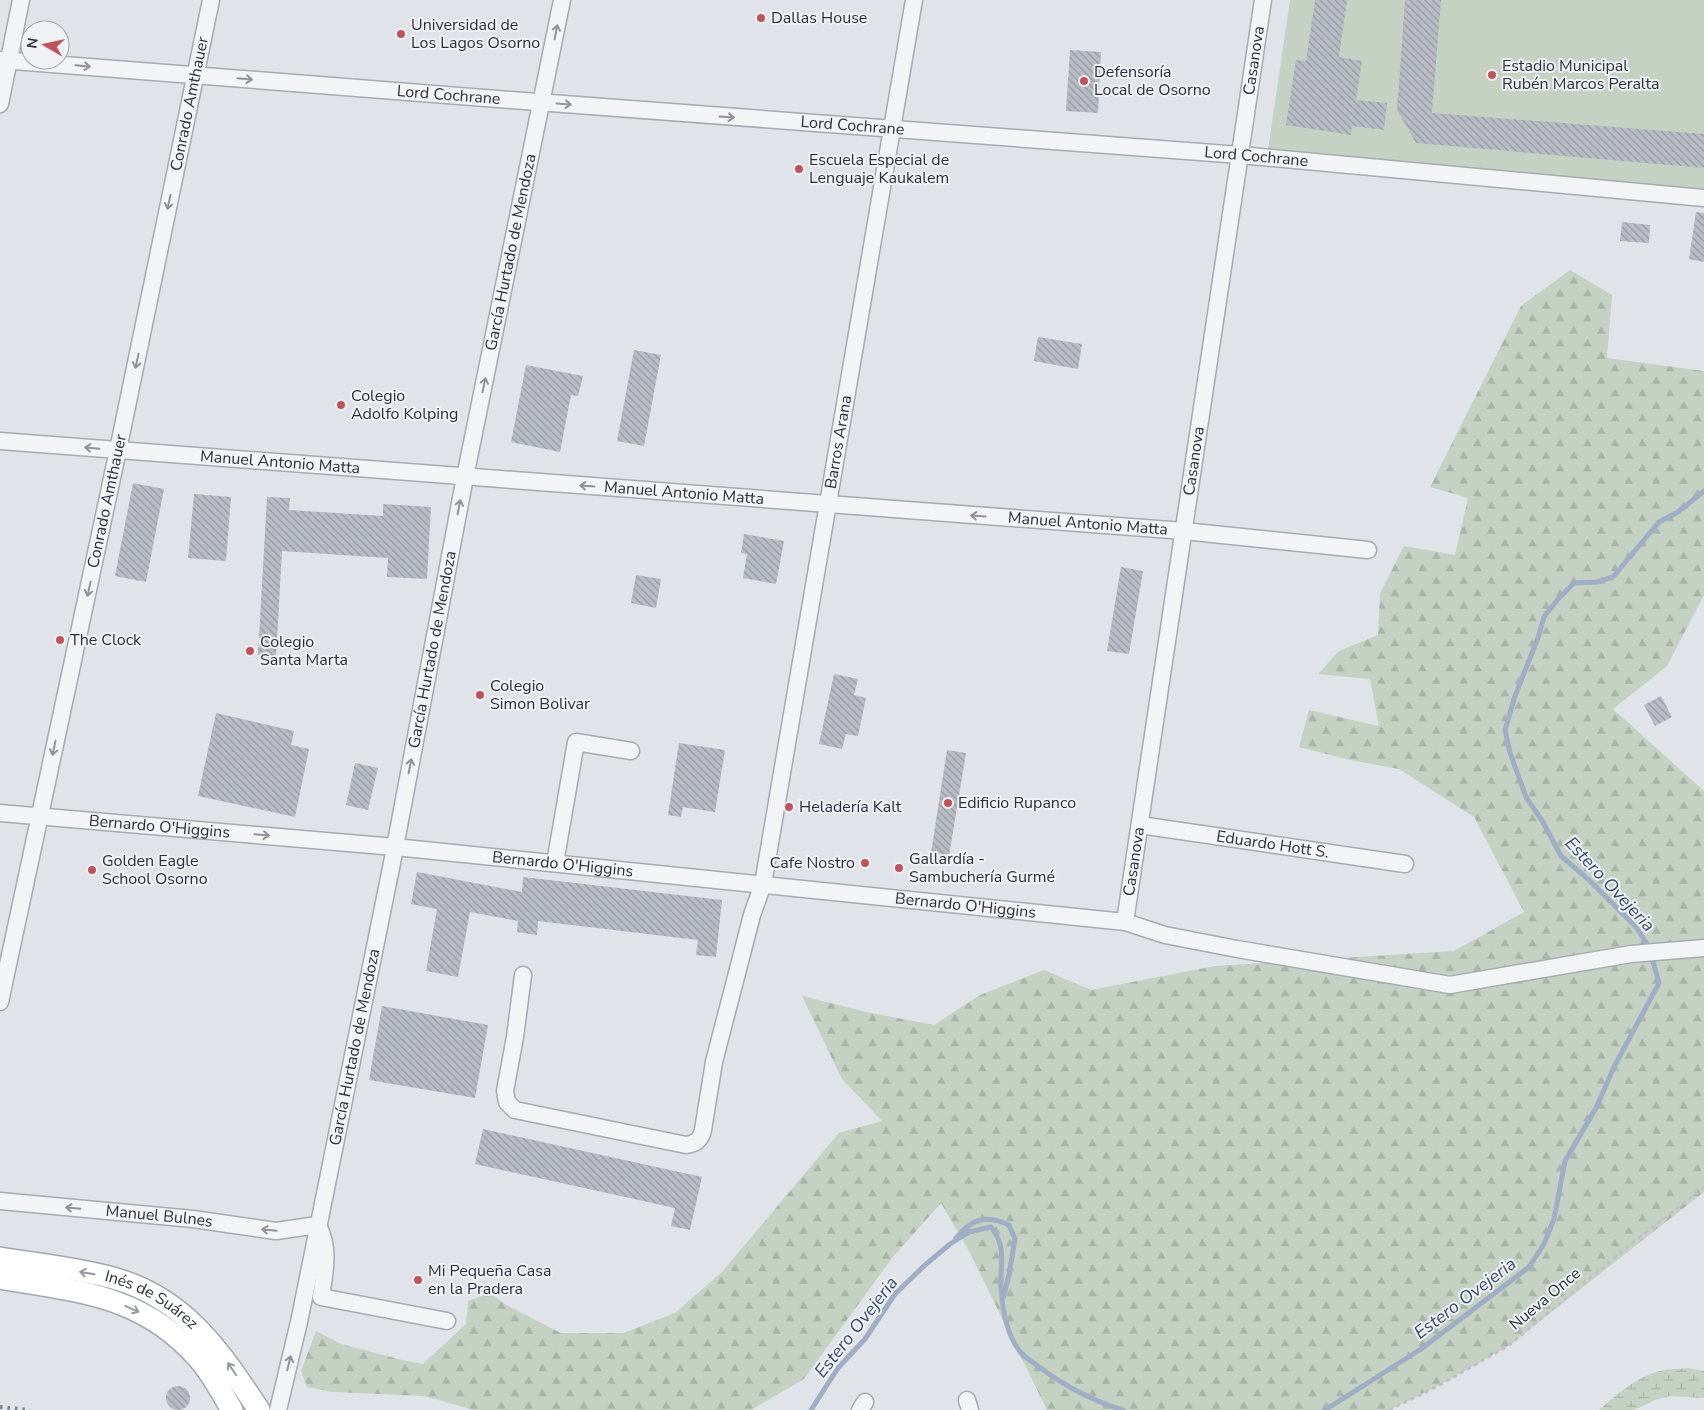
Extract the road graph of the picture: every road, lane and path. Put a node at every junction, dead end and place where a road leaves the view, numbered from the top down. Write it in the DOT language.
graph roads {
  1 [pos="21,0"];
  2 [pos="210,0"];
  3 [pos="562,0"];
  4 [pos="914,0"];
  5 [pos="1263,0"];
  6 [pos="4,60"];
  7 [pos="195,75"];
  8 [pos="542,103"];
  9 [pos="0,104"];
  10 [pos="892,130"];
  11 [pos="1240,155"];
  12 [pos="1704,198"];
  13 [pos="0,441"];
  14 [pos="118,450"];
  15 [pos="465,477"];
  16 [pos="828,505"];
  17 [pos="1184,531"];
  18 [pos="1368,550"];
  19 [pos="631,751"];
  20 [pos="0,813"];
  21 [pos="40,815"];
  22 [pos="1140,825"];
  23 [pos="395,847"];
  24 [pos="555,863"];
  25 [pos="1405,864"];
  26 [pos="763,884"];
  27 [pos="1125,922"];
  28 [pos="1704,948"];
  29 [pos="523,975"];
  30 [pos="0,1002"];
  31 [pos="1704,1187"];
  32 [pos="0,1201"];
  33 [pos="318,1225"];
  34 [pos="0,1266"];
  35 [pos="447,1321"];
  36 [pos="232,1410"];
  37 [pos="259,1410"];
  38 [pos="278,1410"];
  39 [pos="1389,1410"];
  1 -- 6 [label="street"];
  2 -- 7 [label="street, Conrado Amthauer"];
  8 -- 3 [label="street, García Hurtado de Mendoza, one-way"];
  4 -- 10 [label="street, Barros Arana"];
  5 -- 11 [label="street, Casanova"];
  6 -- 7 [label="street, Lord Cochrane, one-way"];
  6 -- 9 [label="street"];
  7 -- 8 [label="street, Lord Cochrane, one-way"];
  7 -- 14 [label="street, Conrado Amthauer, one-way"];
  8 -- 10 [label="street, Lord Cochrane, one-way"];
  15 -- 8 [label="street, García Hurtado de Mendoza, one-way"];
  10 -- 11 [label="street, Lord Cochrane"];
  10 -- 16 [label="street, Barros Arana"];
  11 -- 12 [label="street, Lord Cochrane"];
  11 -- 17 [label="street, Casanova"];
  14 -- 13 [label="street, Manuel Antonio Matta, one-way"];
  14 -- 15 [label="street, Manuel Antonio Matta"];
  14 -- 21 [label="street, Conrado Amthauer, one-way"];
  16 -- 15 [label="street, Manuel Antonio Matta, one-way"];
  23 -- 15 [label="street, García Hurtado de Mendoza, one-way"];
  17 -- 16 [label="street, Manuel Antonio Matta, one-way"];
  16 -- 26 [label="street, Barros Arana"];
  17 -- 18 [label="street, Manuel Antonio Matta"];
  17 -- 22 [label="street, Casanova"];
  19 -- 24 [label="street"];
  20 -- 21 [label="street, Bernardo O'Higgins"];
  21 -- 23 [label="street, Bernardo O'Higgins, one-way"];
  21 -- 30 [label="street, Conrado Amthauer"];
  22 -- 25 [label="street, Eduardo Hott S."];
  22 -- 27 [label="street, Casanova"];
  23 -- 24 [label="street, Bernardo O'Higgins"];
  23 -- 33 [label="street, García Hurtado de Mendoza"];
  24 -- 26 [label="street, Bernardo O'Higgins"];
  26 -- 27 [label="street, Bernardo O'Higgins"];
  26 -- 29 [label="street, Barros Arana"];
  27 -- 28 [label="street, Bernardo O'Higgins"];
  31 -- 39 [label="path, Nueva Once"];
  33 -- 32 [label="street, Manuel Bulnes, one-way"];
  33 -- 35 [label="street, García Hurtado de Mendoza"];
  38 -- 33 [label="street, one-way"];
  34 -- 36 [label="main road, Inés de Suárez, one-way"];
  37 -- 34 [label="main road, Inés de Suárez, one-way"];
}
